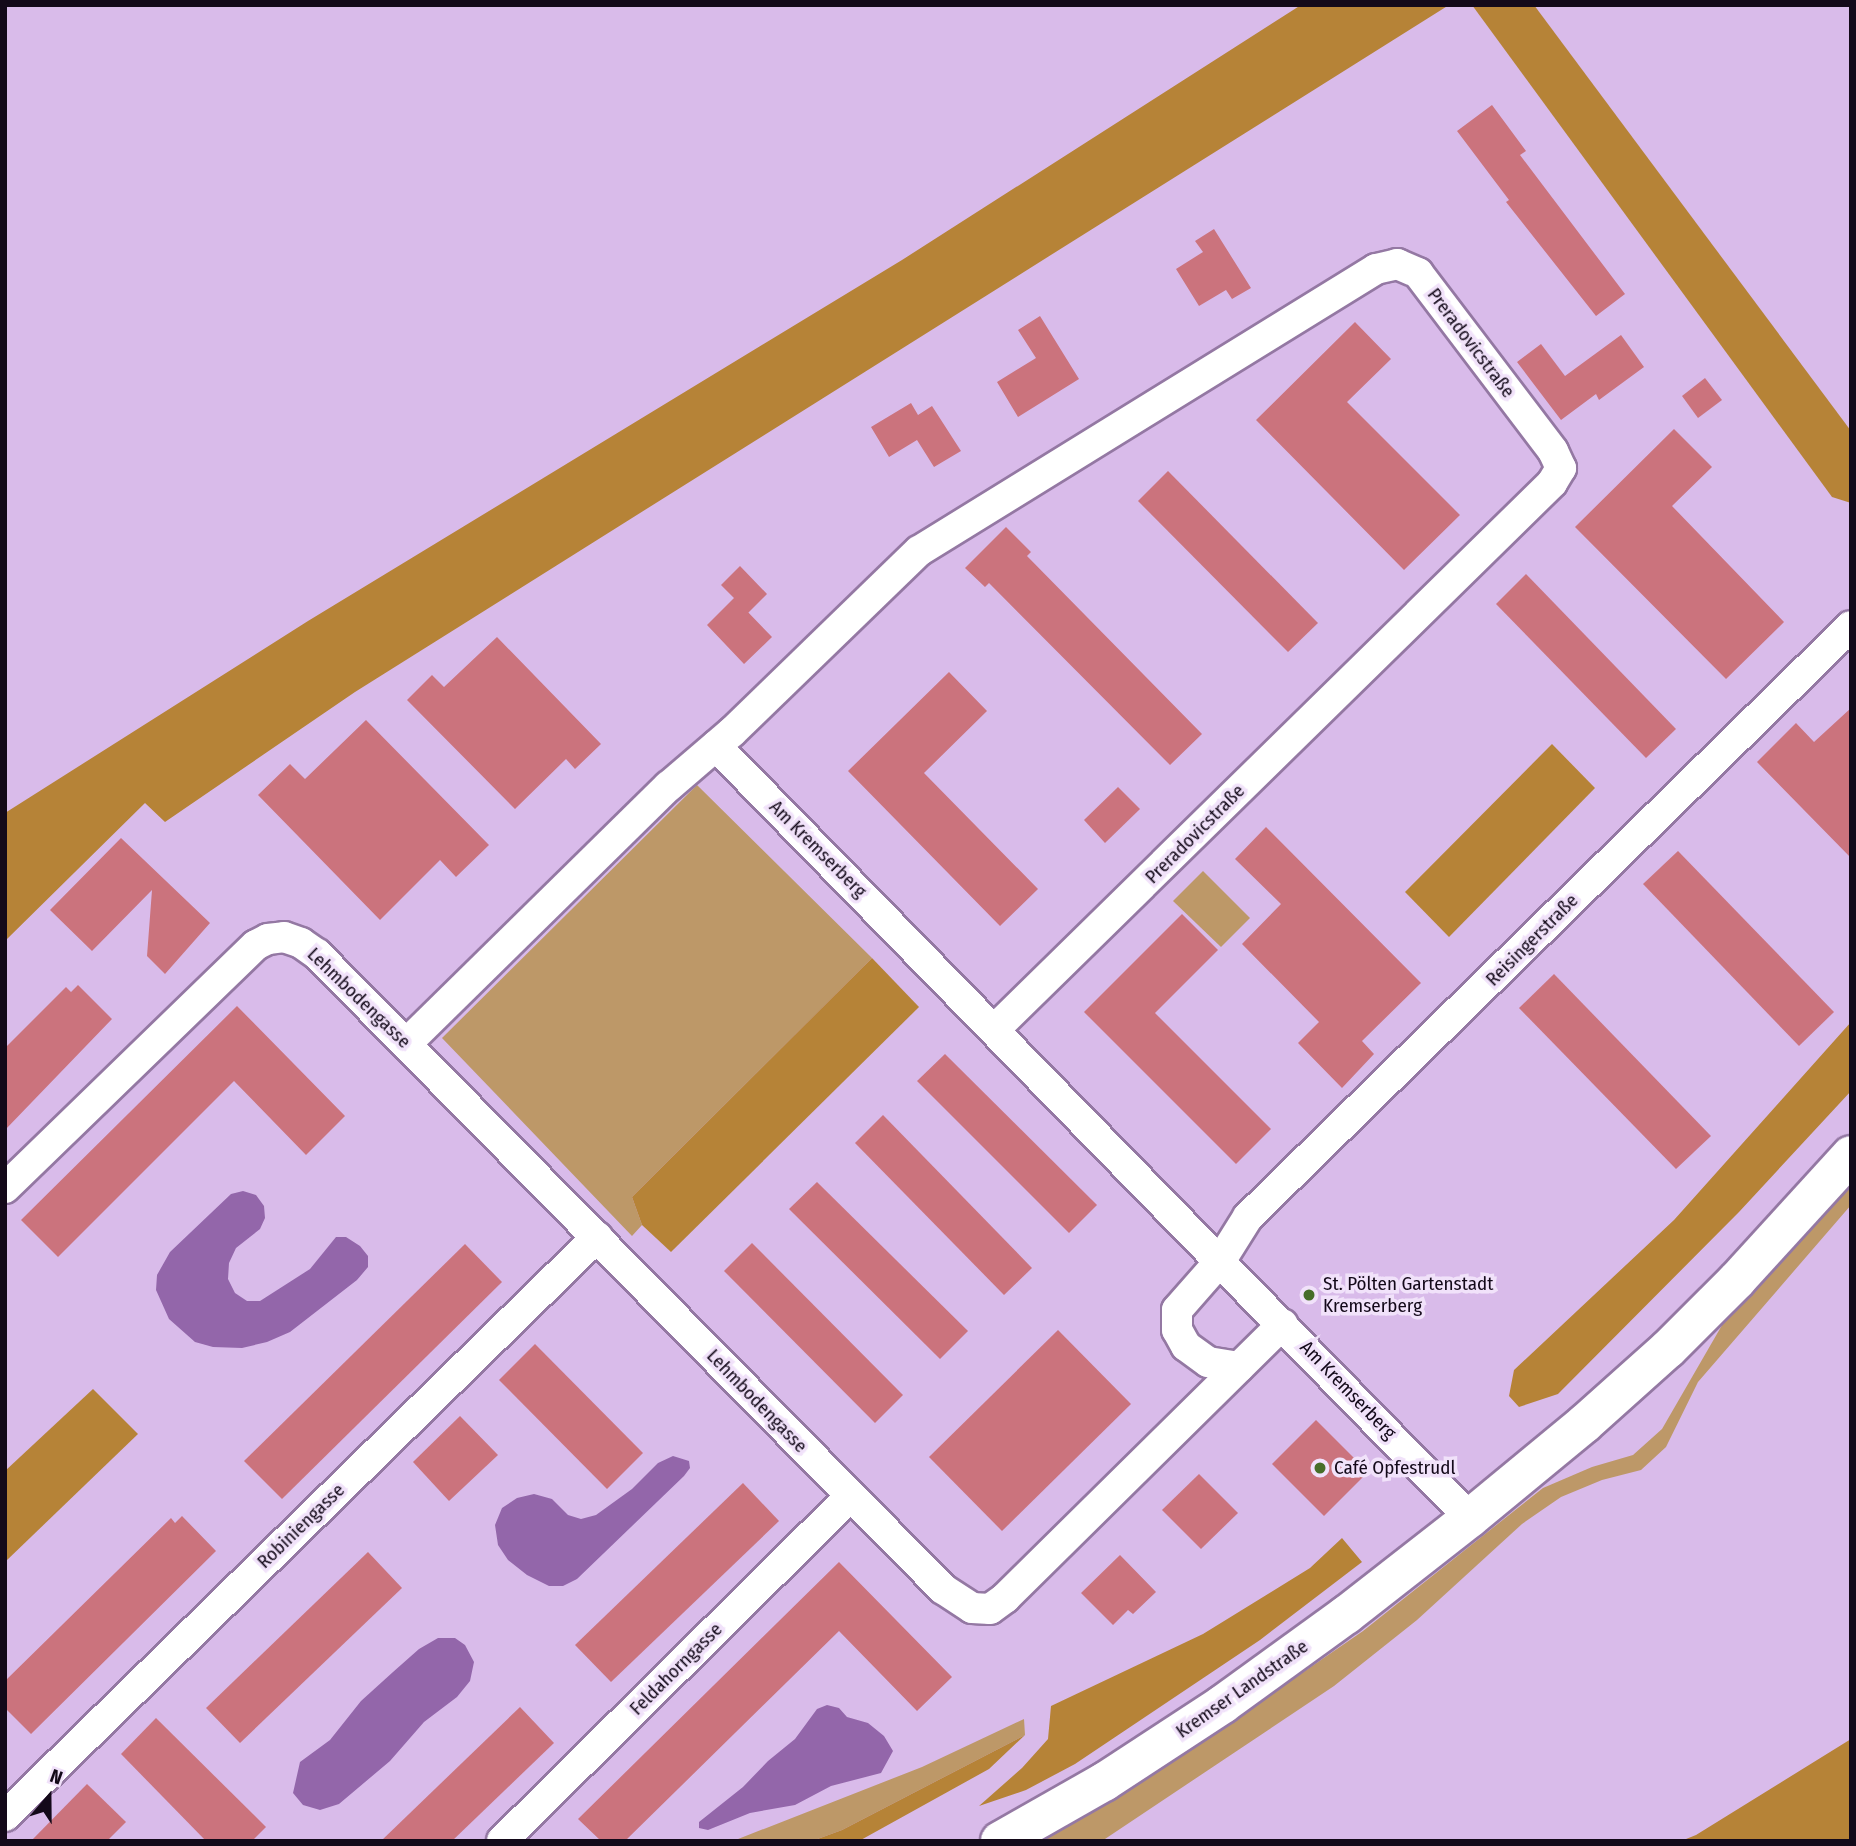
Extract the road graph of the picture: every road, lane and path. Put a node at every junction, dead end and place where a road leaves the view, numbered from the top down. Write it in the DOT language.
graph roads {
  1 [pos="1851,626"];
  2 [pos="716,746"];
  3 [pos="996,1029"];
  4 [pos="406,1044"];
  5 [pos="1851,1155"];
  6 [pos="5,1188"];
  7 [pos="597,1237"];
  8 [pos="1221,1260"];
  9 [pos="1283,1324"];
  10 [pos="1239,1367"];
  11 [pos="850,1497"];
  12 [pos="1470,1518"];
  13 [pos="5,1816"];
  14 [pos="502,1841"];
  15 [pos="1000,1841"];
  1 -- 8 [label="street, Reisingerstraße"];
  2 -- 3 [label="street, Am Kremserberg"];
  2 -- 3 [label="street, Preradovicstraße"];
  2 -- 4 [label="street"];
  3 -- 8 [label="street, Am Kremserberg"];
  4 -- 6 [label="street, Lehmbodengasse"];
  4 -- 7 [label="street, Lehmbodengasse"];
  5 -- 12 [label="main road, Kremser Landstraße"];
  7 -- 11 [label="street, Lehmbodengasse"];
  7 -- 13 [label="street, Robiniengasse"];
  8 -- 9 [label="street, Am Kremserberg"];
  8 -- 10 [label="street"];
  9 -- 10 [label="street, Am Kremserberg"];
  9 -- 12 [label="street, Am Kremserberg"];
  10 -- 11 [label="street, Lehmbodengasse"];
  11 -- 14 [label="street, Feldahorngasse"];
  12 -- 15 [label="main road, Kremser Landstraße"];
}
